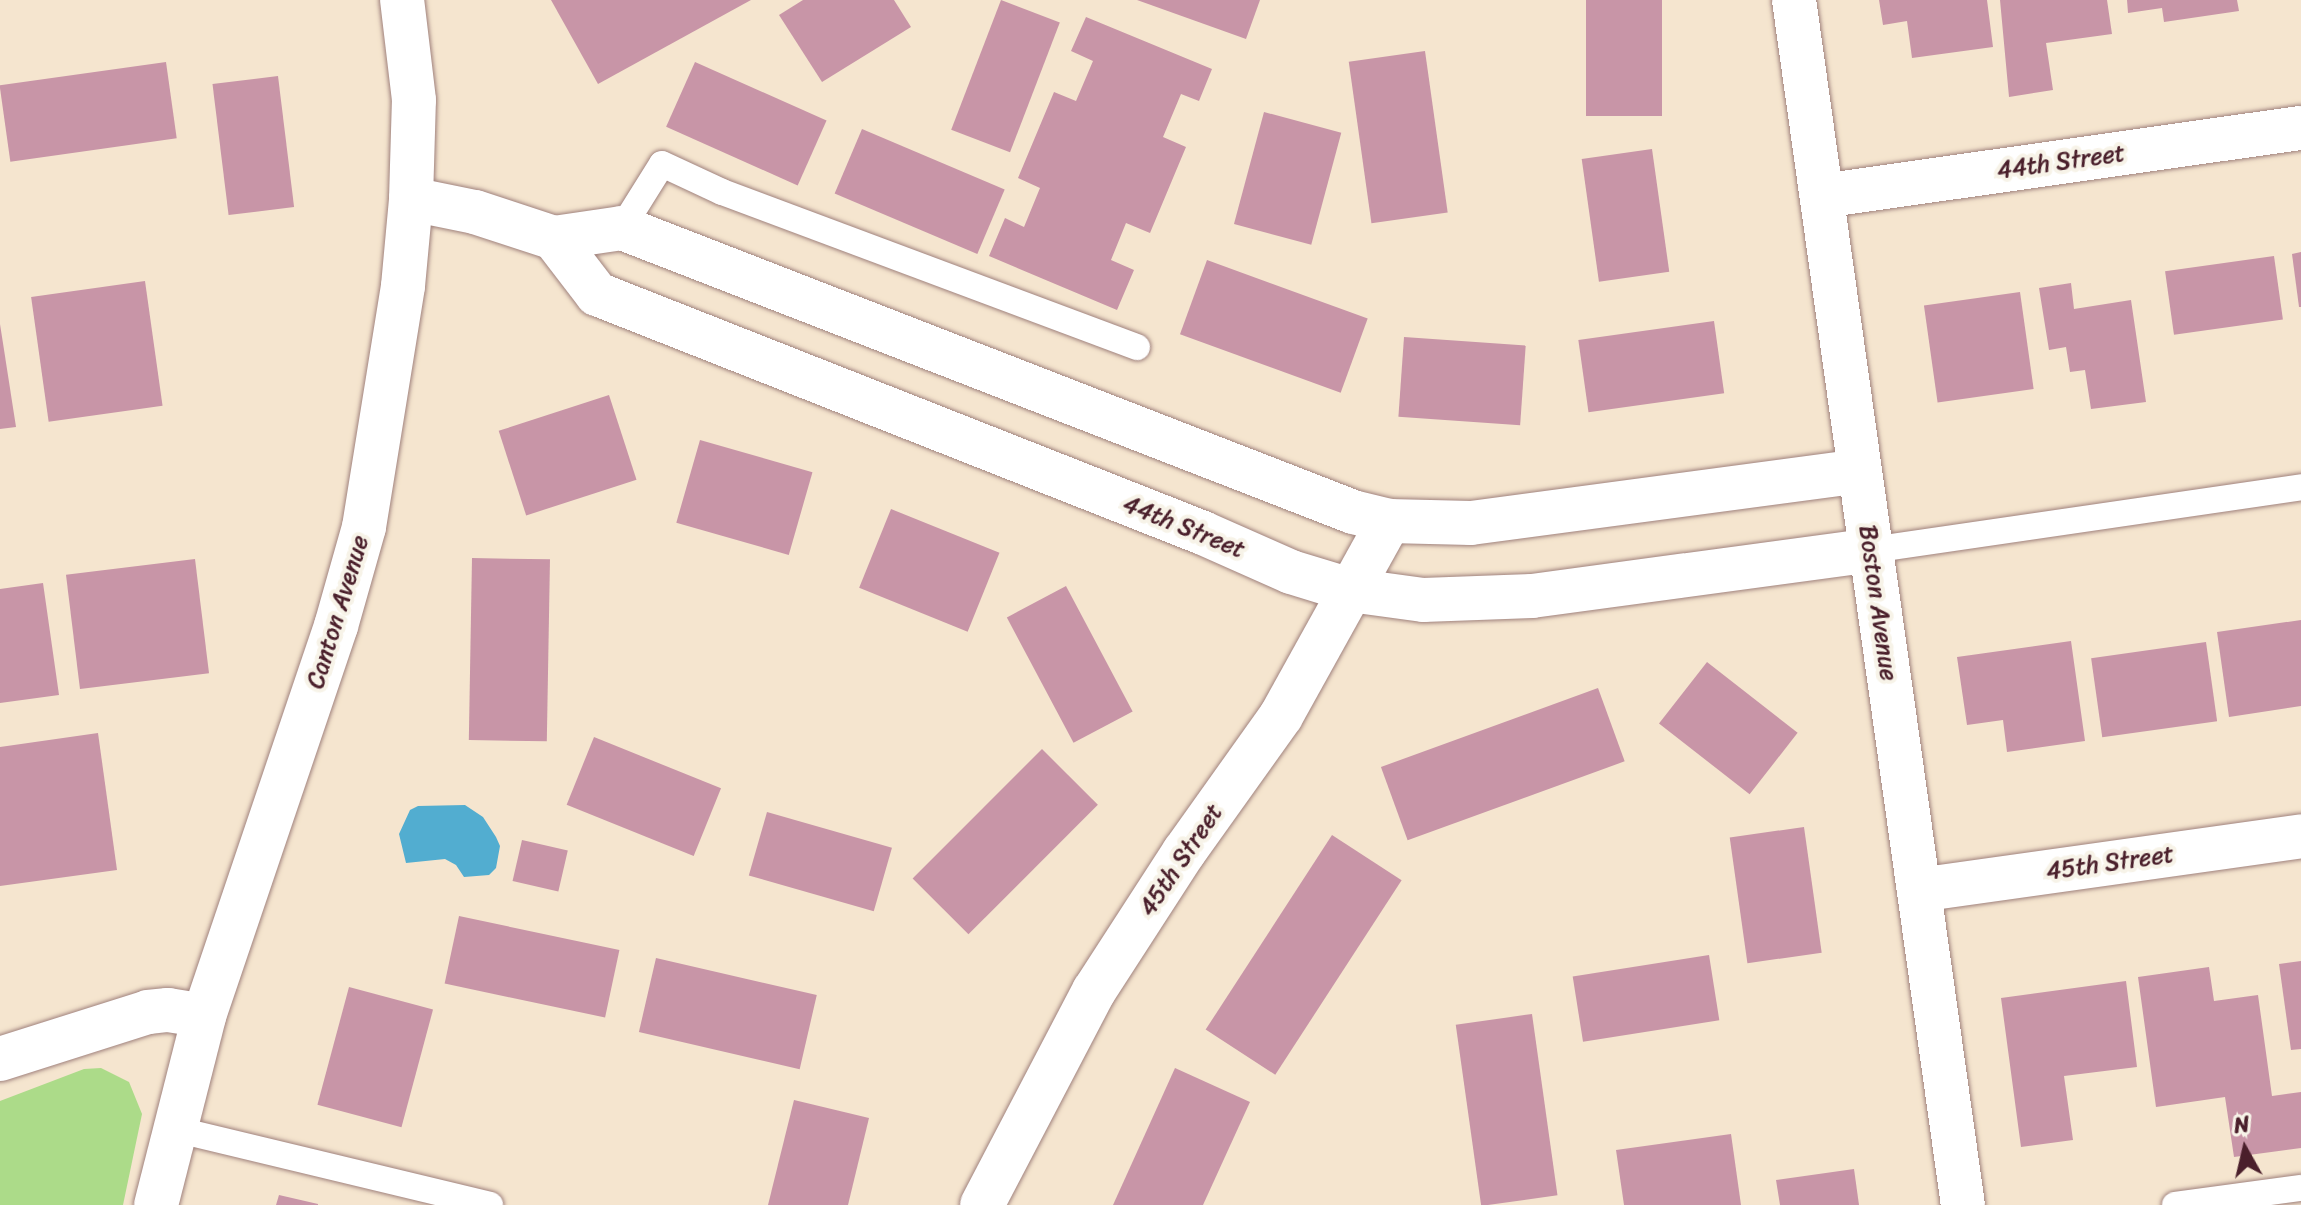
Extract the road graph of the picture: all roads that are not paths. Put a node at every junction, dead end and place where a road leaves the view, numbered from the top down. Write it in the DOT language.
graph roads {
  1 [pos="402,0"];
  2 [pos="1794,0"];
  3 [pos="2301,128"];
  4 [pos="1822,196"];
  5 [pos="411,199"];
  6 [pos="622,228"];
  7 [pos="554,238"];
  8 [pos="1137,347"];
  9 [pos="1860,471"];
  10 [pos="2301,487"];
  11 [pos="1389,521"];
  12 [pos="1871,550"];
  13 [pos="1350,590"];
  14 [pos="2301,836"];
  15 [pos="1919,890"];
  16 [pos="204,1016"];
  17 [pos="0,1059"];
  18 [pos="174,1129"];
  19 [pos="2301,1188"];
  20 [pos="156,1205"];
  21 [pos="490,1205"];
  22 [pos="982,1205"];
  23 [pos="1963,1205"];
  24 [pos="2175,1205"];
  1 -- 5 [label="street, Canton Avenue"];
  2 -- 4 [label="street, Boston Avenue"];
  3 -- 4 [label="street, 44th Street"];
  4 -- 9 [label="street, Boston Avenue"];
  5 -- 7 [label="street"];
  5 -- 16 [label="street, Canton Avenue"];
  6 -- 7 [label="street"];
  6 -- 8 [label="lane"];
  6 -- 11 [label="street"];
  7 -- 13 [label="street, 44th Street"];
  9 -- 11 [label="street"];
  9 -- 12 [label="street, Boston Avenue"];
  10 -- 12 [label="lane"];
  11 -- 13 [label="street, 45th Street"];
  12 -- 13 [label="street, 44th Street"];
  12 -- 15 [label="street, Boston Avenue"];
  13 -- 22 [label="street, 45th Street"];
  14 -- 15 [label="street, 45th Street"];
  15 -- 23 [label="street, Boston Avenue"];
  16 -- 17 [label="street"];
  16 -- 18 [label="street, Canton Avenue"];
  18 -- 20 [label="street, Canton Avenue"];
  18 -- 21 [label="lane"];
  19 -- 24 [label="lane"];
}
